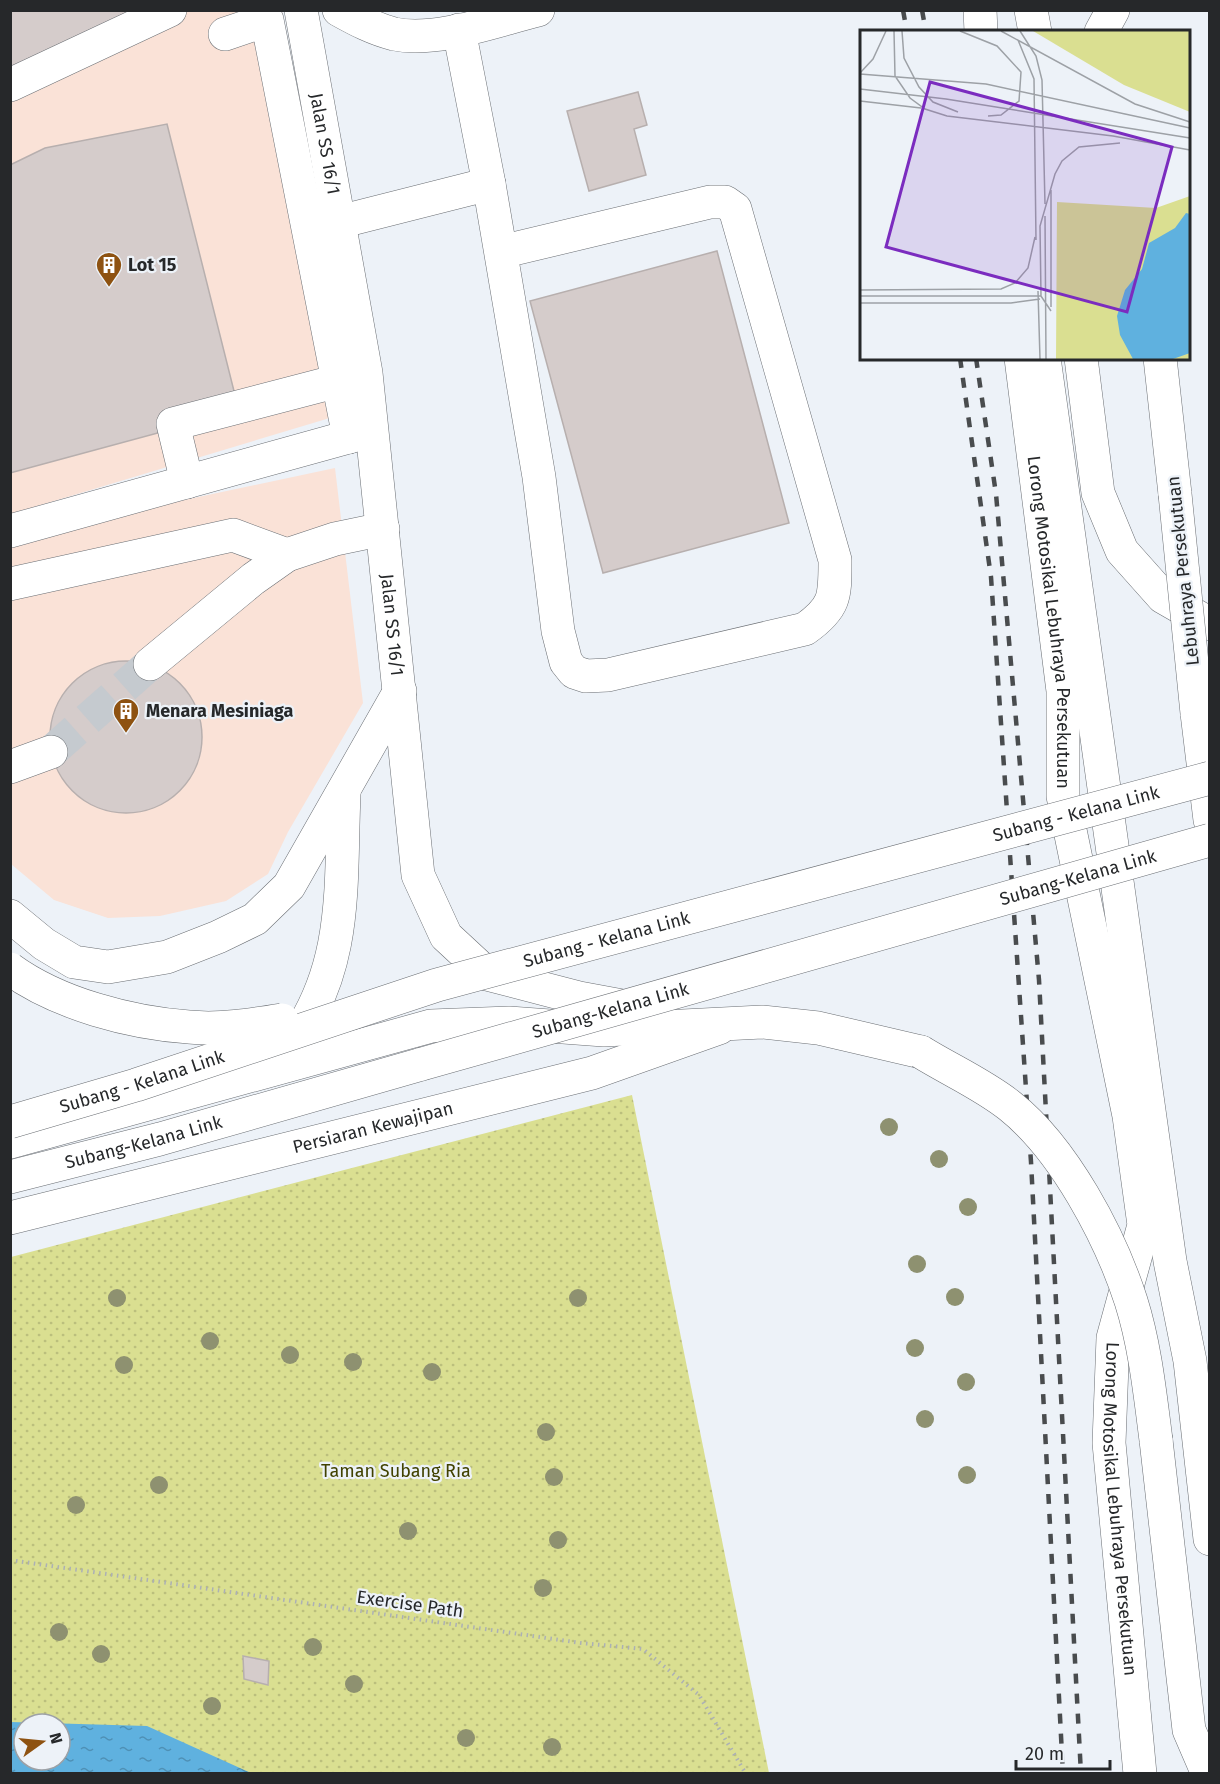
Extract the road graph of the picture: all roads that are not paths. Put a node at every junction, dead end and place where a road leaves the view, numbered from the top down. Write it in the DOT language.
graph roads {
  1 [pos="170,10"];
  2 [pos="301,10"];
  3 [pos="339,10"];
  4 [pos="538,10"];
  5 [pos="980,10"];
  6 [pos="1030,10"];
  7 [pos="1113,10"];
  8 [pos="1119,10"];
  9 [pos="459,30"];
  10 [pos="981,30"];
  11 [pos="1025,30"];
  12 [pos="1035,30"];
  13 [pos="1102,30"];
  14 [pos="1122,30"];
  15 [pos="225,34"];
  16 [pos="10,85"];
  17 [pos="489,184"];
  18 [pos="339,222"];
  19 [pos="501,252"];
  20 [pos="1021,360"];
  21 [pos="1044,360"];
  22 [pos="1050,360"];
  23 [pos="1160,360"];
  24 [pos="1083,372"];
  25 [pos="351,377"];
  26 [pos="360,434"];
  27 [pos="187,482"];
  28 [pos="383,529"];
  29 [pos="10,531"];
  30 [pos="287,555"];
  31 [pos="10,584"];
  32 [pos="1209,624"];
  33 [pos="150,664"];
  34 [pos="400,691"];
  35 [pos="51,752"];
  36 [pos="10,767"];
  37 [pos="1209,778"];
  38 [pos="345,788"];
  39 [pos="1209,820"];
  40 [pos="1209,840"];
  41 [pos="10,916"];
  42 [pos="10,969"];
  43 [pos="437,985"];
  44 [pos="729,1024"];
  45 [pos="256,1072"];
  46 [pos="10,1122"];
  47 [pos="10,1142"];
  48 [pos="10,1177"];
  49 [pos="10,1218"];
  50 [pos="1209,1539"];
  51 [pos="1140,1773"];
  52 [pos="1208,1773"];
  1 -- 16 [label="main road"];
  2 -- 18 [label="main road, Jalan SS 16/1"];
  3 -- 9 [label="main road"];
  4 -- 9 [label="main road"];
  5 -- 10 [label="main road"];
  6 -- 11 [label="main road"];
  6 -- 12 [label="main road"];
  7 -- 13 [label="main road"];
  8 -- 14 [label="main road"];
  9 -- 17 [label="main road"];
  15 -- 25 [label="main road"];
  17 -- 18 [label="main road"];
  17 -- 19 [label="main road"];
  18 -- 25 [label="main road, Jalan SS 16/1"];
  19 -- 19 [label="main road"];
  20 -- 51 [label="main road, Lorong Motosikal Lebuhraya Persekutuan"];
  21 -- 50 [label="main road, bridge"];
  22 -- 24 [label="main road"];
  23 -- 39 [label="main road, Lebuhraya Persekutuan, bridge"];
  24 -- 32 [label="main road"];
  25 -- 26 [label="main road, Jalan SS 16/1"];
  25 -- 27 [label="main road"];
  26 -- 27 [label="main road"];
  26 -- 28 [label="main road, Jalan SS 16/1"];
  27 -- 29 [label="main road"];
  28 -- 30 [label="main road"];
  28 -- 34 [label="main road, Jalan SS 16/1"];
  30 -- 31 [label="main road"];
  30 -- 33 [label="main road"];
  34 -- 38 [label="main road"];
  34 -- 44 [label="main road, Jalan SS 16/1"];
  35 -- 36 [label="main road"];
  37 -- 43 [label="main road, Subang - Kelana Link, bridge"];
  38 -- 41 [label="main road"];
  38 -- 45 [label="main road"];
  40 -- 48 [label="main road, Subang-Kelana Link, bridge"];
  42 -- 43 [label="main road, bridge"];
  43 -- 46 [label="main road, Subang - Kelana Link, bridge"];
  44 -- 45 [label="main road"];
  44 -- 49 [label="main road, Persiaran Kewajipan"];
  44 -- 52 [label="main road, bridge"];
  45 -- 47 [label="main road"];
}
